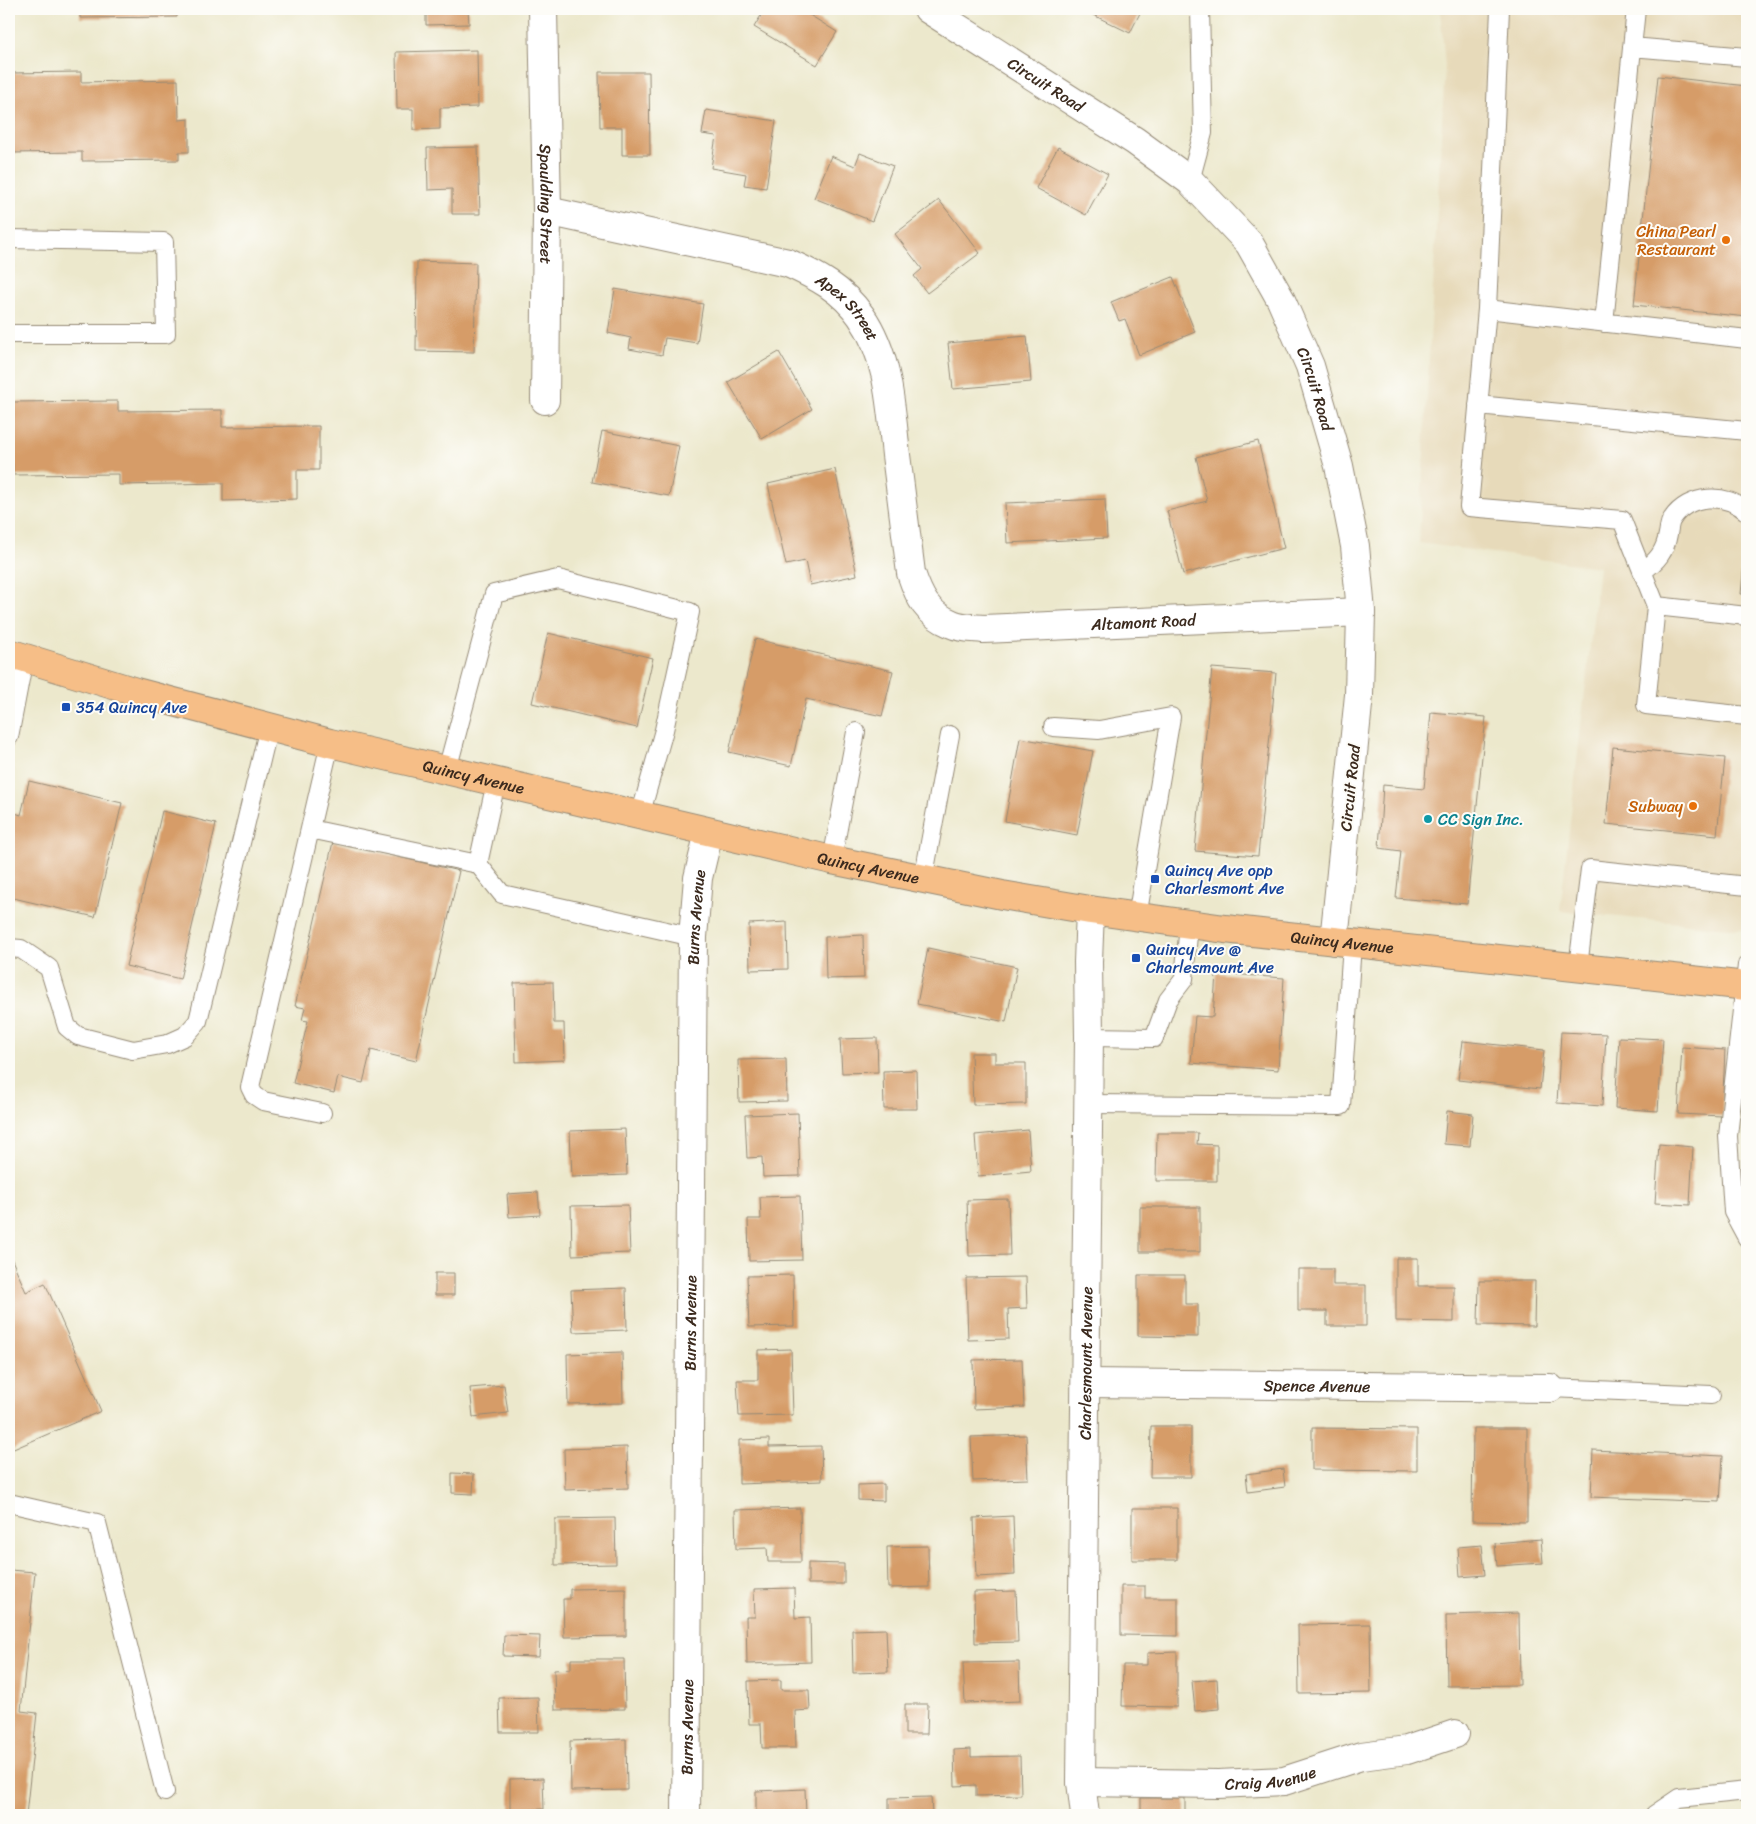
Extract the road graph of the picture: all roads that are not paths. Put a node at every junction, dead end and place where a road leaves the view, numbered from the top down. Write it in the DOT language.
graph roads {
  1 [pos="543,9"];
  2 [pos="928,9"];
  3 [pos="1200,9"];
  4 [pos="1500,9"];
  5 [pos="1636,9"];
  6 [pos="1632,47"];
  7 [pos="1747,57"];
  8 [pos="1190,181"];
  9 [pos="547,211"];
  10 [pos="9,239"];
  11 [pos="1487,309"];
  12 [pos="1604,323"];
  13 [pos="9,334"];
  14 [pos="1747,339"];
  15 [pos="545,400"];
  16 [pos="1478,405"];
  17 [pos="1747,432"];
  18 [pos="1747,512"];
  19 [pos="1643,571"];
  20 [pos="1656,606"];
  21 [pos="931,612"];
  22 [pos="1361,612"];
  23 [pos="1747,615"];
  24 [pos="17,655"];
  25 [pos="1747,716"];
  26 [pos="270,727"];
  27 [pos="1053,727"];
  28 [pos="856,732"];
  29 [pos="950,735"];
  30 [pos="9,737"];
  31 [pos="330,743"];
  32 [pos="447,770"];
  33 [pos="496,782"];
  34 [pos="640,816"];
  35 [pos="310,829"];
  36 [pos="709,832"];
  37 [pos="832,860"];
  38 [pos="478,864"];
  39 [pos="923,880"];
  40 [pos="1747,886"];
  41 [pos="1090,910"];
  42 [pos="1137,917"];
  43 [pos="1189,924"];
  44 [pos="693,937"];
  45 [pos="1343,943"];
  46 [pos="9,948"];
  47 [pos="1578,967"];
  48 [pos="1747,979"];
  49 [pos="1089,1037"];
  50 [pos="1088,1104"];
  51 [pos="322,1113"];
  52 [pos="1747,1238"];
  53 [pos="1086,1383"];
  54 [pos="1550,1388"];
  55 [pos="1711,1395"];
  56 [pos="9,1503"];
  57 [pos="1455,1734"];
  58 [pos="1081,1782"];
  59 [pos="1747,1791"];
  60 [pos="165,1792"];
  61 [pos="686,1815"];
  62 [pos="1085,1815"];
  63 [pos="1654,1815"];
  1 -- 9 [label="street, Spaulding Street"];
  2 -- 8 [label="street, Circuit Road"];
  3 -- 8 [label="lane"];
  4 -- 11 [label="lane"];
  5 -- 6 [label="lane"];
  6 -- 7 [label="lane"];
  6 -- 12 [label="lane"];
  8 -- 22 [label="street, Circuit Road"];
  9 -- 15 [label="street, Spaulding Street"];
  9 -- 21 [label="street, Apex Street"];
  10 -- 13 [label="lane"];
  11 -- 12 [label="lane"];
  11 -- 16 [label="lane"];
  12 -- 14 [label="lane"];
  16 -- 17 [label="lane"];
  16 -- 19 [label="lane"];
  18 -- 19 [label="lane"];
  19 -- 20 [label="lane"];
  20 -- 23 [label="lane"];
  20 -- 25 [label="lane"];
  21 -- 22 [label="street, Altamont Road"];
  22 -- 45 [label="street, Circuit Road"];
  24 -- 26 [label="main road, Quincy Avenue"];
  24 -- 30 [label="lane"];
  26 -- 31 [label="main road, Quincy Avenue"];
  26 -- 46 [label="lane"];
  27 -- 42 [label="lane"];
  28 -- 37 [label="lane"];
  29 -- 39 [label="lane"];
  31 -- 32 [label="main road, Quincy Avenue"];
  31 -- 35 [label="lane"];
  32 -- 33 [label="main road, Quincy Avenue"];
  32 -- 34 [label="lane"];
  33 -- 34 [label="main road, Quincy Avenue"];
  33 -- 38 [label="lane"];
  34 -- 36 [label="main road, Quincy Avenue"];
  35 -- 38 [label="lane"];
  35 -- 51 [label="lane"];
  36 -- 37 [label="main road, Quincy Avenue"];
  36 -- 44 [label="street, Burns Avenue"];
  37 -- 39 [label="main road, Quincy Avenue"];
  38 -- 44 [label="lane"];
  39 -- 41 [label="main road, Quincy Avenue"];
  40 -- 47 [label="lane"];
  41 -- 42 [label="main road, Quincy Avenue"];
  41 -- 49 [label="street, Charlesmount Avenue"];
  42 -- 43 [label="main road, Quincy Avenue"];
  43 -- 45 [label="main road, Quincy Avenue"];
  43 -- 49 [label="lane"];
  44 -- 61 [label="street, Burns Avenue"];
  45 -- 47 [label="main road, Quincy Avenue"];
  45 -- 50 [label="lane"];
  47 -- 48 [label="main road, Quincy Avenue"];
  48 -- 52 [label="lane"];
  49 -- 50 [label="street, Charlesmount Avenue"];
  50 -- 53 [label="street, Charlesmount Avenue"];
  53 -- 54 [label="street, Spence Avenue"];
  53 -- 58 [label="street, Charlesmount Avenue"];
  54 -- 55 [label="lane"];
  56 -- 60 [label="lane"];
  57 -- 58 [label="street, Craig Avenue"];
  58 -- 62 [label="street, Charlesmount Avenue"];
  59 -- 63 [label="lane"];
}
